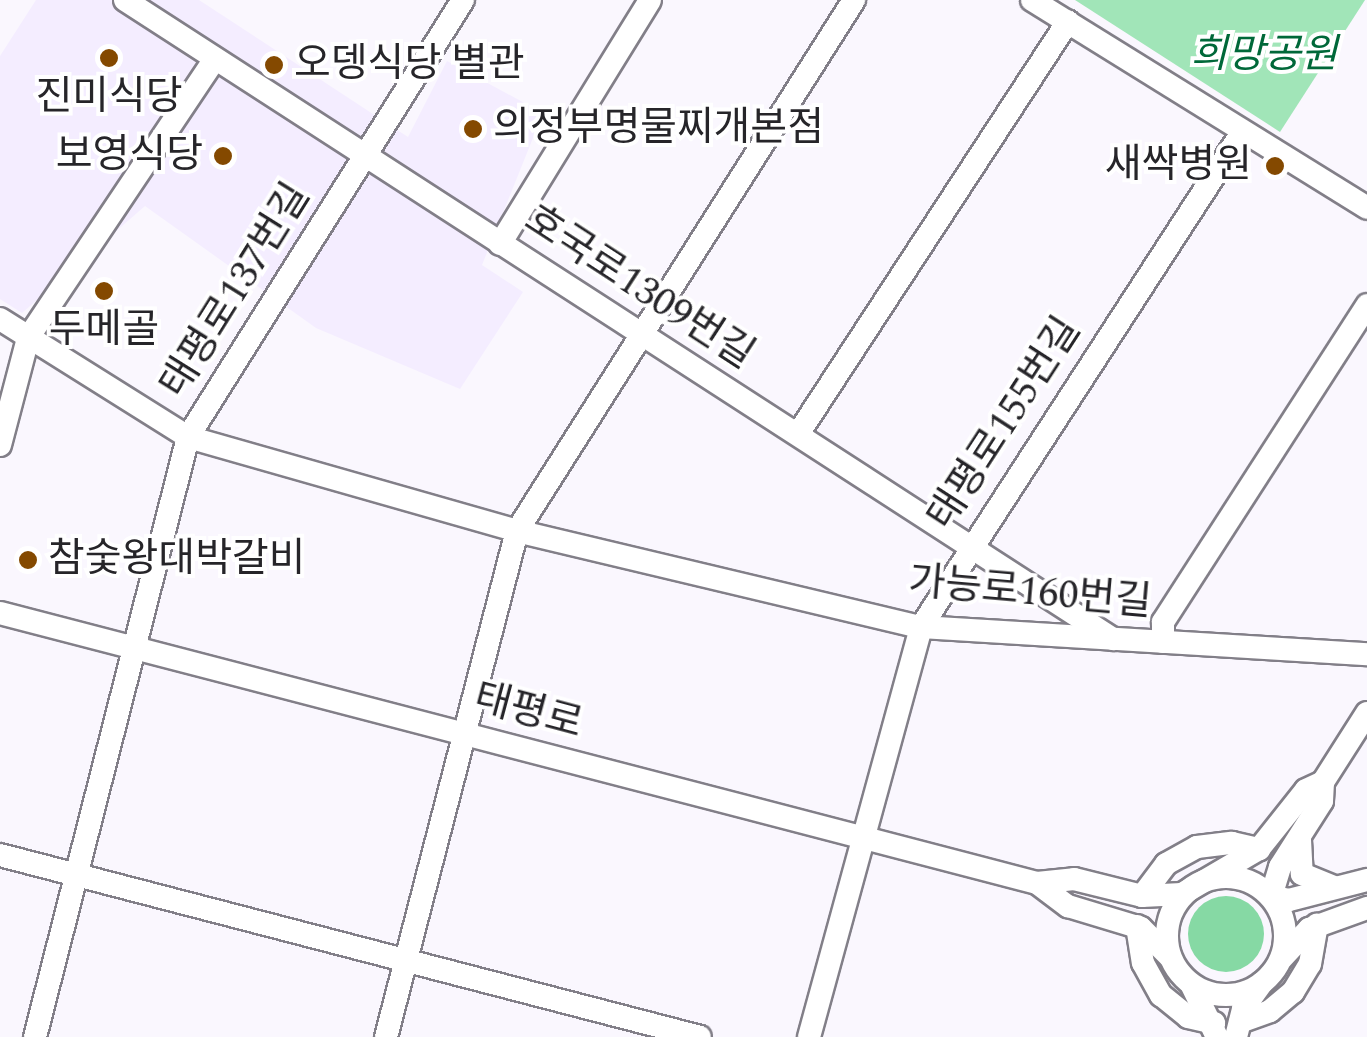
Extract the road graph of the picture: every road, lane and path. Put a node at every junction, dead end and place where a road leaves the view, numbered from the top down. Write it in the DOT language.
graph roads {
  1 [pos="125,0"];
  2 [pos="464,0"];
  3 [pos="650,0"];
  4 [pos="854,0"];
  5 [pos="1032,0"];
  6 [pos="1068,22"];
  7 [pos="215,58"];
  8 [pos="1244,132"];
  9 [pos="365,156"];
  10 [pos="1367,208"];
  11 [pos="500,244"];
  12 [pos="1367,305"];
  13 [pos="0,319"];
  14 [pos="642,334"];
  15 [pos="28,338"];
  16 [pos="798,434"];
  17 [pos="188,437"];
  18 [pos="0,445"];
  19 [pos="517,530"];
  20 [pos="970,543"];
  21 [pos="0,613"];
  22 [pos="920,627"];
  23 [pos="1113,639"];
  24 [pos="1163,642"];
  25 [pos="136,649"];
  26 [pos="1367,654"];
  27 [pos="1367,713"];
  28 [pos="466,734"];
  29 [pos="1323,782"];
  30 [pos="1303,831"];
  31 [pos="862,838"];
  32 [pos="1259,849"];
  33 [pos="0,855"];
  34 [pos="77,874"];
  35 [pos="1367,880"];
  36 [pos="1037,883"];
  37 [pos="1194,887"];
  38 [pos="1344,887"];
  39 [pos="1142,896"];
  40 [pos="1272,898"];
  41 [pos="1367,908"];
  42 [pos="1317,925"];
  43 [pos="1137,926"];
  44 [pos="407,957"];
  45 [pos="1181,974"];
  46 [pos="1270,974"];
  47 [pos="1216,1030"];
  48 [pos="1238,1030"];
  49 [pos="35,1037"];
  50 [pos="386,1037"];
  51 [pos="700,1037"];
  52 [pos="810,1037"];
  1 -- 7 [label="street, 호국로1309번길"];
  2 -- 9 [label="street, 태평로137번길"];
  3 -- 11 [label="street"];
  4 -- 14 [label="street"];
  5 -- 6 [label="street"];
  6 -- 8 [label="street"];
  6 -- 16 [label="street"];
  7 -- 9 [label="street, 호국로1309번길"];
  7 -- 15 [label="street"];
  8 -- 10 [label="street"];
  8 -- 20 [label="street, 태평로155번길"];
  9 -- 11 [label="street, 호국로1309번길"];
  9 -- 17 [label="street, 태평로137번길"];
  11 -- 14 [label="street, 호국로1309번길"];
  12 -- 24 [label="street"];
  13 -- 15 [label="street, 가능로160번길"];
  14 -- 16 [label="street, 호국로1309번길"];
  14 -- 19 [label="street"];
  15 -- 17 [label="street, 가능로160번길"];
  15 -- 18 [label="street"];
  16 -- 20 [label="street, 호국로1309번길"];
  17 -- 19 [label="street, 가능로160번길"];
  17 -- 25 [label="street, 태평로137번길"];
  19 -- 22 [label="street, 가능로160번길"];
  19 -- 28 [label="street"];
  20 -- 22 [label="street, 태평로155번길"];
  20 -- 23 [label="street, 호국로1309번길"];
  21 -- 25 [label="street, 태평로"];
  22 -- 23 [label="street, 가능로160번길"];
  22 -- 31 [label="street, 태평로155번길"];
  23 -- 24 [label="street, 가능로160번길"];
  24 -- 26 [label="street, 가능로160번길"];
  25 -- 28 [label="street, 태평로"];
  25 -- 34 [label="street, 태평로137번길"];
  27 -- 29 [label="street"];
  28 -- 31 [label="street, 태평로"];
  28 -- 44 [label="street"];
  29 -- 30 [label="street"];
  29 -- 32 [label="street"];
  30 -- 38 [label="street"];
  30 -- 40 [label="street"];
  31 -- 36 [label="street, 태평로"];
  31 -- 52 [label="street, 태평로155번길"];
  32 -- 37 [label="street"];
  32 -- 39 [label="street"];
  33 -- 34 [label="street"];
  34 -- 44 [label="street"];
  34 -- 49 [label="street, 태평로137번길"];
  35 -- 38 [label="street"];
  36 -- 39 [label="street"];
  36 -- 43 [label="street"];
  37 -- 39 [label="street"];
  37 -- 40 [label="street"];
  37 -- 45 [label="street"];
  38 -- 40 [label="street"];
  40 -- 46 [label="street"];
  41 -- 42 [label="street"];
  42 -- 46 [label="street"];
  42 -- 48 [label="street"];
  43 -- 45 [label="street"];
  43 -- 47 [label="street"];
  44 -- 50 [label="street"];
  44 -- 51 [label="street"];
  45 -- 46 [label="street"];
  45 -- 47 [label="street"];
  46 -- 48 [label="street"];
}
